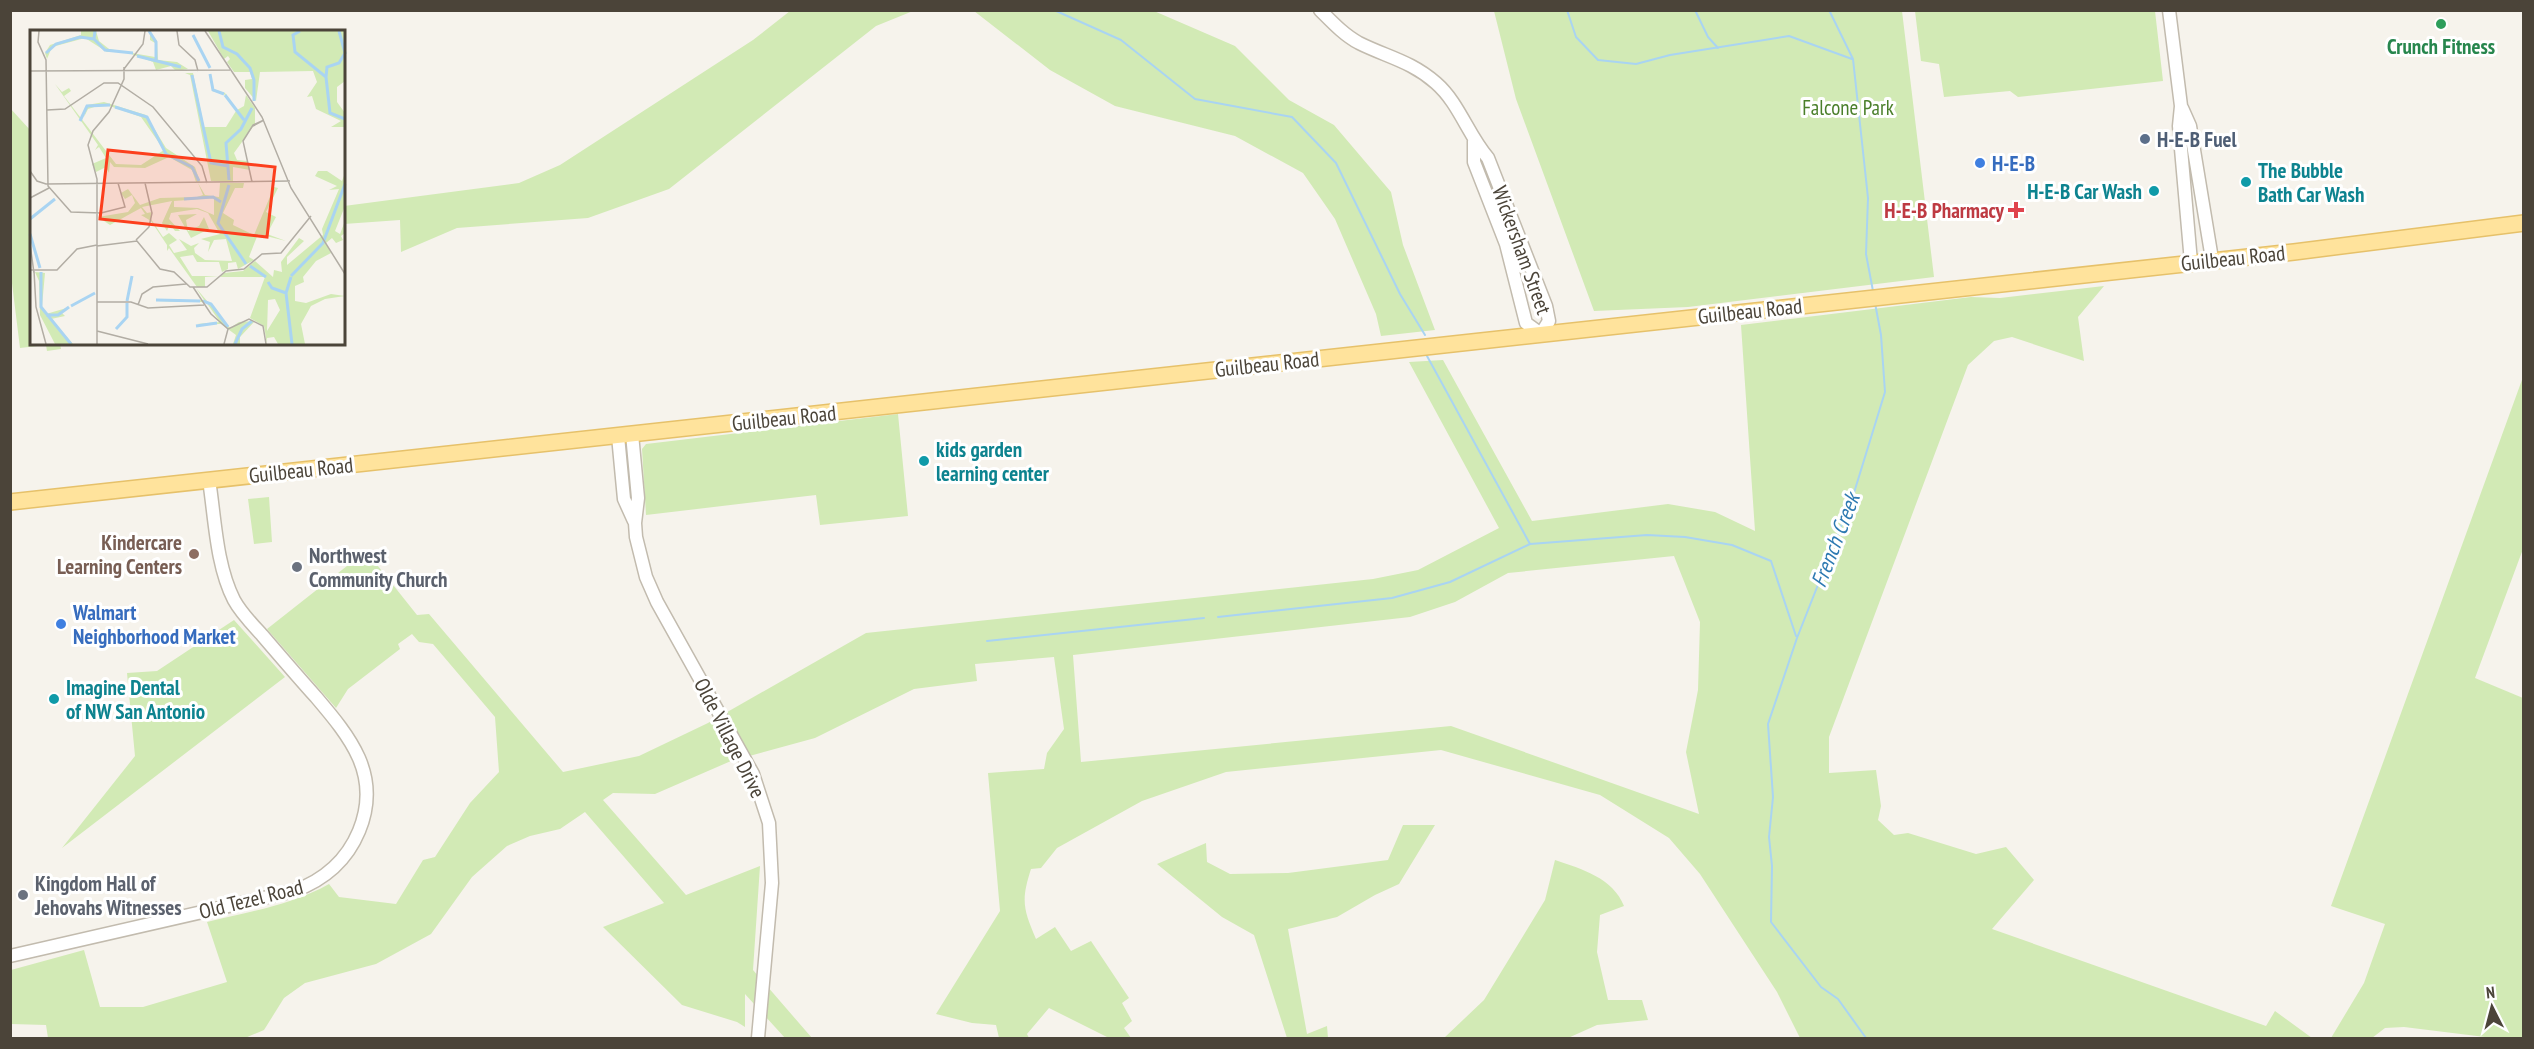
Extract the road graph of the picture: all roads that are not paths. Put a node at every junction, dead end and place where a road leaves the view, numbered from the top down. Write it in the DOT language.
graph roads {
  1 [pos="1320,10"];
  2 [pos="2169,10"];
  3 [pos="2181,106"];
  4 [pos="1473,141"];
  5 [pos="2523,223"];
  6 [pos="2212,259"];
  7 [pos="2191,262"];
  8 [pos="1541,334"];
  9 [pos="625,435"];
  10 [pos="209,480"];
  11 [pos="10,502"];
  12 [pos="10,956"];
  13 [pos="758,1038"];
  1 -- 4 [label="street, Wickersham Street"];
  2 -- 3 [label="street"];
  3 -- 6 [label="street"];
  3 -- 7 [label="street"];
  4 -- 8 [label="street, Wickersham Street"];
  4 -- 8 [label="street, Wickersham Street"];
  5 -- 6 [label="main road, Guilbeau Road"];
  6 -- 7 [label="main road, Guilbeau Road"];
  7 -- 8 [label="main road, Guilbeau Road"];
  8 -- 9 [label="main road, Guilbeau Road"];
  9 -- 10 [label="main road, Guilbeau Road"];
  9 -- 13 [label="street, Olde Village Drive"];
  10 -- 11 [label="main road, Guilbeau Road"];
  10 -- 12 [label="street, Old Tezel Road"];
}
